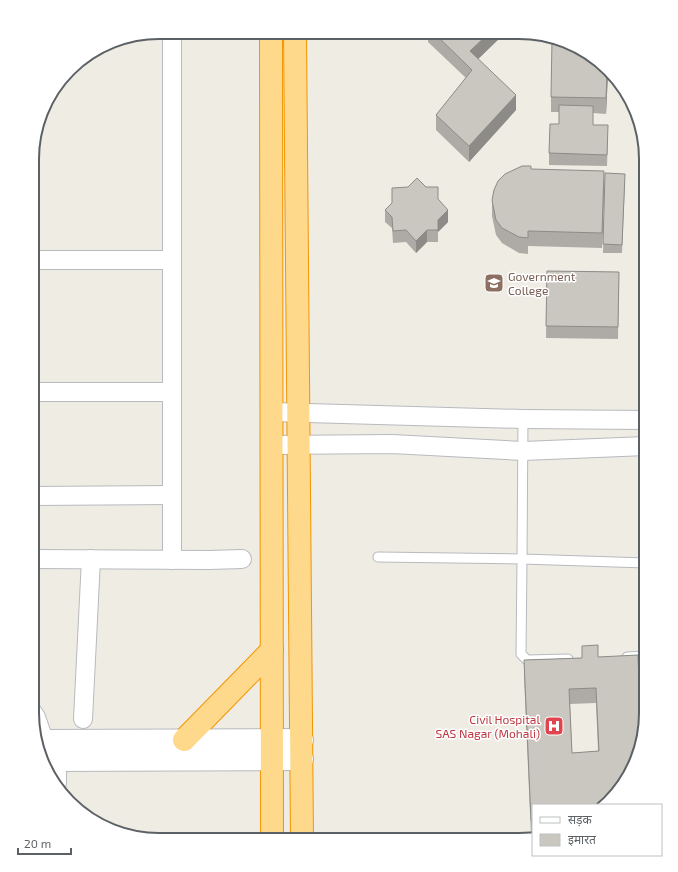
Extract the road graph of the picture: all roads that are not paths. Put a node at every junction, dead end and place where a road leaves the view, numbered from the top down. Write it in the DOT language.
graph roads {
  1 [pos="172,39"];
  2 [pos="271,39"];
  3 [pos="295,39"];
  4 [pos="39,260"];
  5 [pos="172,260"];
  6 [pos="39,392"];
  7 [pos="172,392"];
  8 [pos="272,412"];
  9 [pos="299,413"];
  10 [pos="523,419"];
  11 [pos="639,420"];
  12 [pos="272,445"];
  13 [pos="299,445"];
  14 [pos="639,446"];
  15 [pos="522,450"];
  16 [pos="172,495"];
  17 [pos="39,496"];
  18 [pos="378,556"];
  19 [pos="39,559"];
  20 [pos="242,559"];
  21 [pos="522,559"];
  22 [pos="91,560"];
  23 [pos="172,560"];
  24 [pos="639,563"];
  25 [pos="272,650"];
  26 [pos="639,656"];
  27 [pos="614,657"];
  28 [pos="576,658"];
  29 [pos="39,714"];
  30 [pos="83,719"];
  31 [pos="184,740"];
  32 [pos="272,750"];
  33 [pos="302,750"];
  34 [pos="49,760"];
  35 [pos="272,833"];
  36 [pos="302,833"];
  1 -- 5 [label="street"];
  2 -- 8 [label="highway"];
  3 -- 9 [label="highway"];
  4 -- 5 [label="street"];
  5 -- 7 [label="street"];
  6 -- 7 [label="street"];
  7 -- 16 [label="street"];
  8 -- 9 [label="street"];
  8 -- 12 [label="highway"];
  9 -- 10 [label="street"];
  9 -- 13 [label="highway"];
  10 -- 11 [label="street"];
  10 -- 15 [label="lane"];
  12 -- 13 [label="street"];
  12 -- 25 [label="highway"];
  13 -- 15 [label="street"];
  13 -- 33 [label="highway"];
  14 -- 15 [label="street"];
  15 -- 21 [label="lane"];
  16 -- 17 [label="street"];
  16 -- 23 [label="street"];
  18 -- 21 [label="lane"];
  19 -- 22 [label="street"];
  20 -- 23 [label="street"];
  21 -- 24 [label="lane"];
  21 -- 28 [label="lane"];
  22 -- 23 [label="street"];
  22 -- 30 [label="street"];
  25 -- 31 [label="highway"];
  25 -- 32 [label="highway"];
  26 -- 27 [label="lane"];
  29 -- 34 [label="lane"];
  31 -- 32 [label="street"];
  31 -- 34 [label="street"];
  32 -- 33 [label="street"];
  32 -- 34 [label="street"];
  32 -- 35 [label="highway"];
  33 -- 36 [label="highway"];
}
